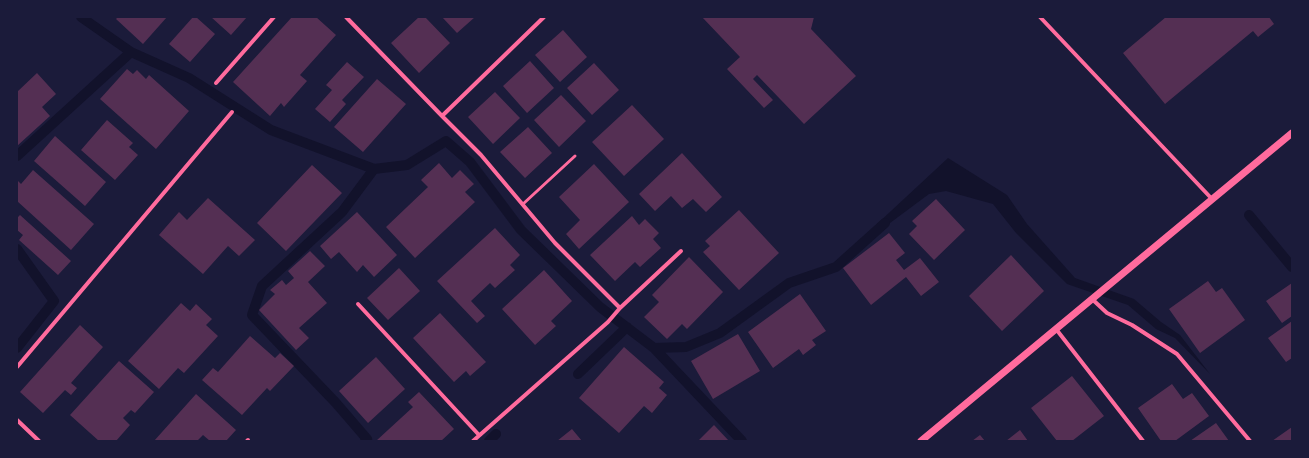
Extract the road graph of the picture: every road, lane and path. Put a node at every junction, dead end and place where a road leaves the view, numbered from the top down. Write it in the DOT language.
graph roads {
  1 [pos="274,17"];
  2 [pos="346,17"];
  3 [pos="544,17"];
  4 [pos="1040,17"];
  5 [pos="216,83"];
  6 [pos="232,112"];
  7 [pos="442,116"];
  8 [pos="1292,133"];
  9 [pos="575,156"];
  10 [pos="1212,199"];
  11 [pos="523,204"];
  12 [pos="681,251"];
  13 [pos="1092,299"];
  14 [pos="358,304"];
  15 [pos="620,308"];
  16 [pos="1056,329"];
  17 [pos="17,367"];
  18 [pos="17,420"];
  19 [pos="479,435"];
  20 [pos="39,441"];
  21 [pos="473,441"];
  22 [pos="921,441"];
  23 [pos="1143,441"];
  24 [pos="1250,441"];
  1 -- 5 [label="street"];
  2 -- 7 [label="street"];
  3 -- 7 [label="street"];
  4 -- 10 [label="street"];
  6 -- 17 [label="street"];
  7 -- 11 [label="street"];
  8 -- 10 [label="street"];
  9 -- 11 [label="lane"];
  10 -- 13 [label="street"];
  11 -- 15 [label="street"];
  12 -- 15 [label="street"];
  13 -- 16 [label="street"];
  13 -- 24 [label="street"];
  14 -- 19 [label="street"];
  15 -- 19 [label="street"];
  16 -- 22 [label="street"];
  16 -- 23 [label="street"];
  18 -- 20 [label="street"];
  19 -- 21 [label="street"];
}
